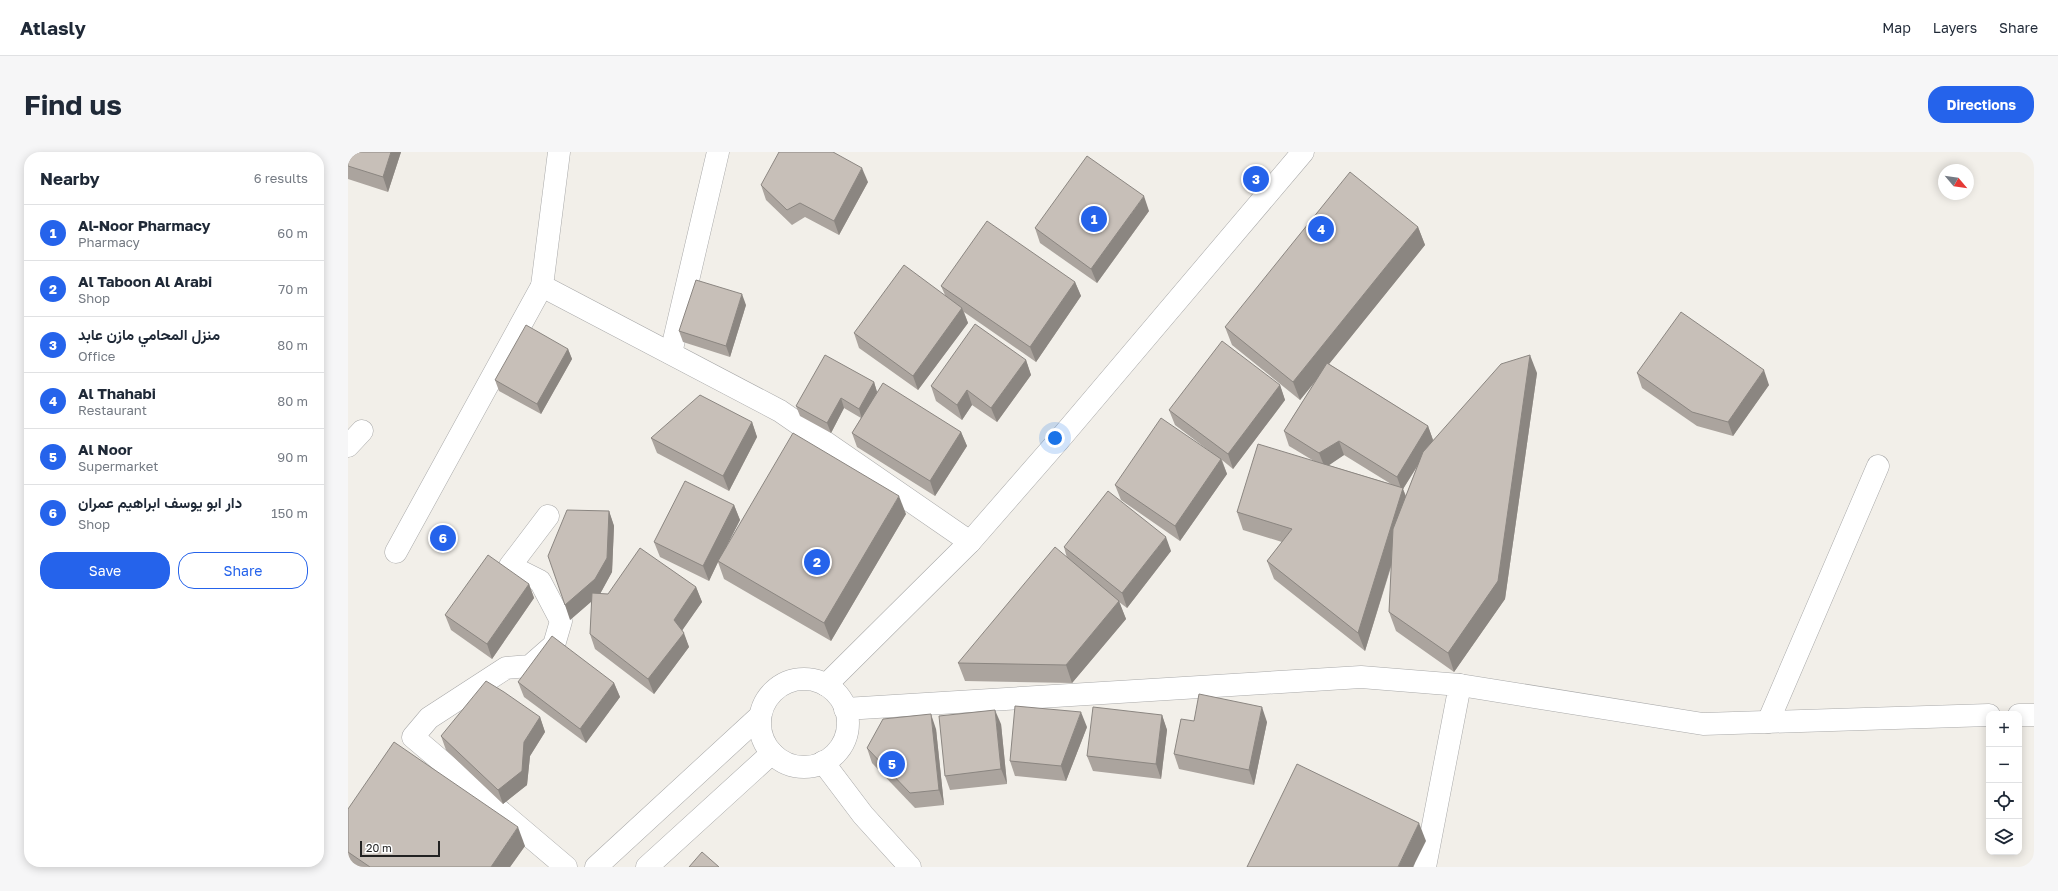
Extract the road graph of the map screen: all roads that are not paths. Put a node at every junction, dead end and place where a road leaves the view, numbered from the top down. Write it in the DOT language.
graph roads {
  1 [pos="559,152"];
  2 [pos="718,152"];
  3 [pos="1303,152"];
  4 [pos="542,286"];
  5 [pos="671,353"];
  6 [pos="1878,466"];
  7 [pos="548,516"];
  8 [pos="970,542"];
  9 [pos="396,552"];
  10 [pos="826,685"];
  11 [pos="1460,686"];
  12 [pos="845,709"];
  13 [pos="1986,715"];
  14 [pos="2022,715"];
  15 [pos="760,716"];
  16 [pos="2034,716"];
  17 [pos="1768,722"];
  18 [pos="772,753"];
  19 [pos="823,762"];
  20 [pos="566,867"];
  21 [pos="596,867"];
  22 [pos="647,867"];
  23 [pos="910,867"];
  24 [pos="1425,867"];
  1 -- 4 [label="street"];
  2 -- 5 [label="street"];
  3 -- 8 [label="street"];
  4 -- 5 [label="street"];
  4 -- 9 [label="street"];
  5 -- 8 [label="street"];
  6 -- 17 [label="street"];
  7 -- 20 [label="street"];
  8 -- 10 [label="street"];
  10 -- 12 [label="street"];
  10 -- 15 [label="street"];
  11 -- 12 [label="street"];
  11 -- 17 [label="street"];
  11 -- 24 [label="street"];
  12 -- 19 [label="street"];
  13 -- 17 [label="street"];
  14 -- 16 [label="street"];
  15 -- 18 [label="street"];
  15 -- 21 [label="street"];
  18 -- 19 [label="street"];
  18 -- 22 [label="street"];
  19 -- 23 [label="street"];
}
